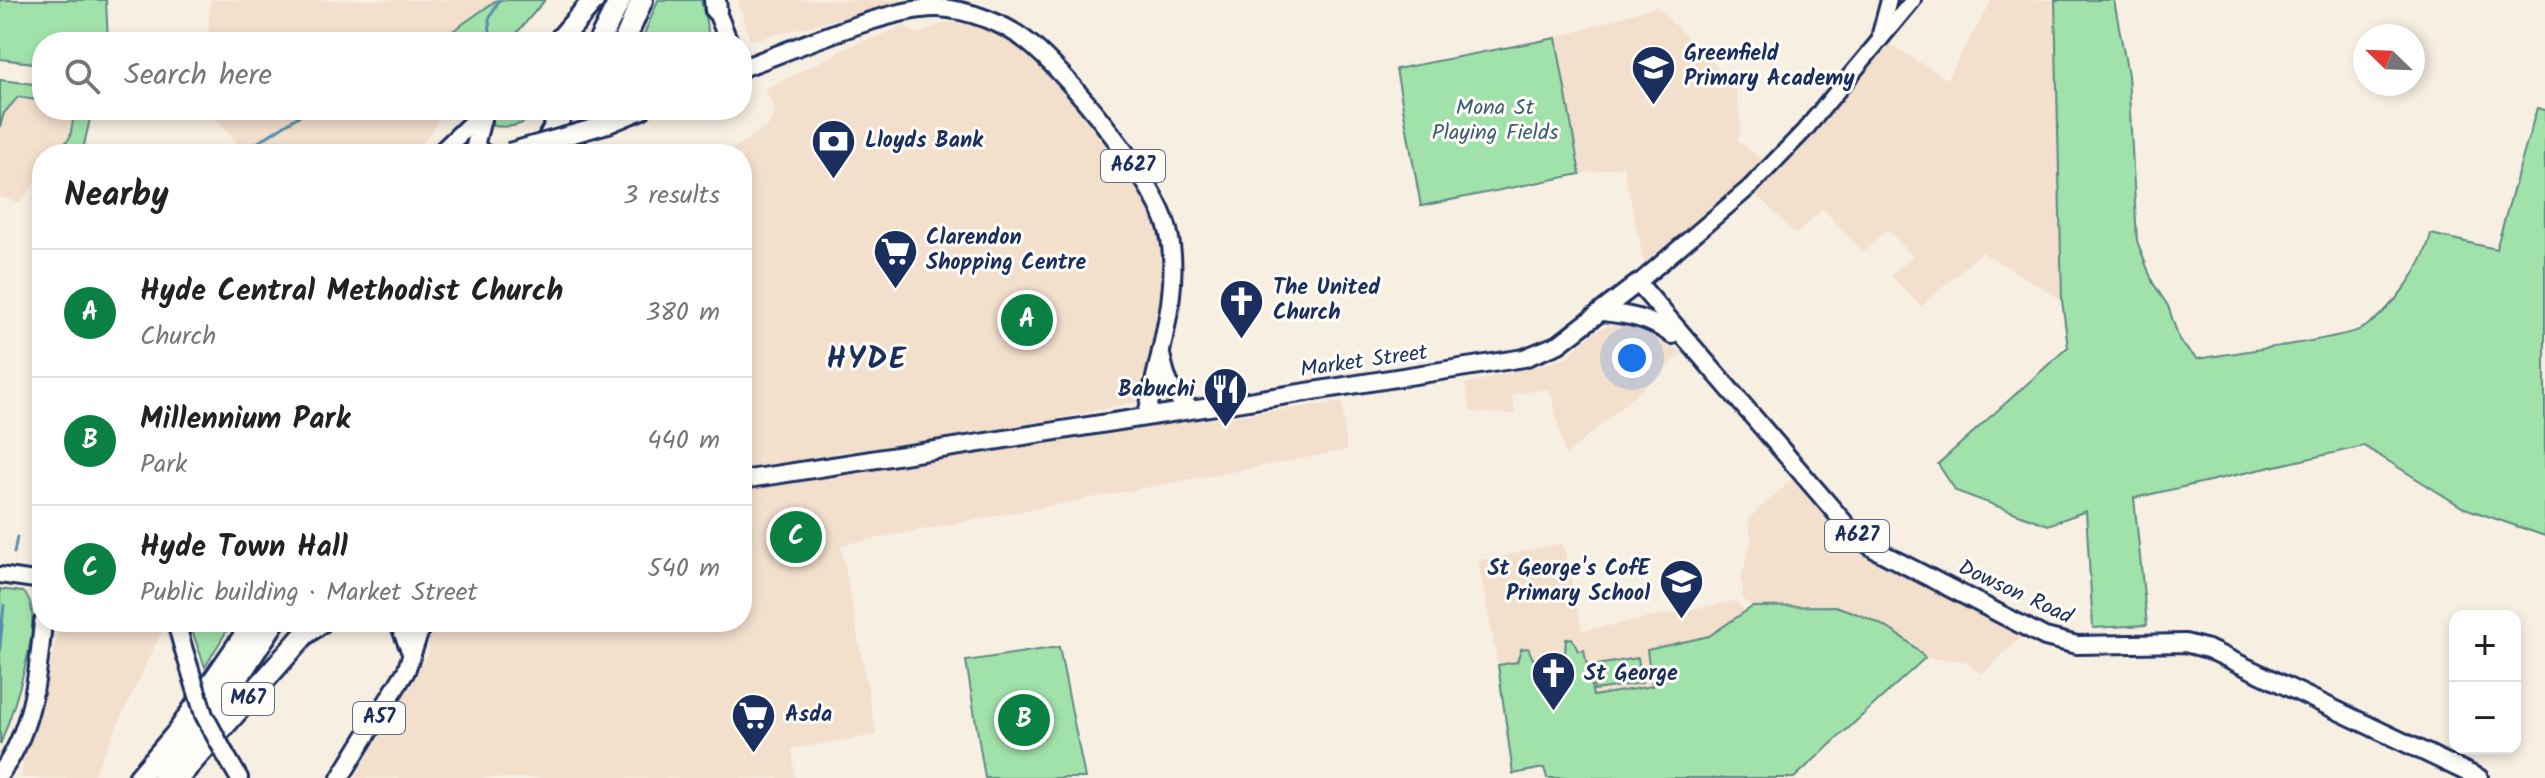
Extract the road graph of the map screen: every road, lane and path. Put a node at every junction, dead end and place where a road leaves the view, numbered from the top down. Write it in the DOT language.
graph roads {
  1 [pos="594,0"];
  2 [pos="620,0"];
  3 [pos="642,0"];
  4 [pos="1890,0"];
  5 [pos="1912,1"];
  6 [pos="937,4"];
  7 [pos="715,5"];
  8 [pos="567,32"];
  9 [pos="604,32"];
  10 [pos="628,32"];
  11 [pos="725,32"];
  12 [pos="1875,45"];
  13 [pos="752,65"];
  14 [pos="475,120"];
  15 [pos="481,120"];
  16 [pos="559,120"];
  17 [pos="585,120"];
  18 [pos="618,120"];
  19 [pos="449,144"];
  20 [pos="475,144"];
  21 [pos="538,144"];
  22 [pos="545,144"];
  23 [pos="571,144"];
  24 [pos="1635,285"];
  25 [pos="1603,312"];
  26 [pos="1657,323"];
  27 [pos="1160,346"];
  28 [pos="1694,352"];
  29 [pos="1192,409"];
  30 [pos="1147,416"];
  31 [pos="752,478"];
  32 [pos="0,575"];
  33 [pos="32,580"];
  34 [pos="42,632"];
  35 [pos="178,632"];
  36 [pos="235,632"];
  37 [pos="247,632"];
  38 [pos="267,632"];
  39 [pos="308,632"];
  40 [pos="402,632"];
  41 [pos="420,632"];
  42 [pos="412,655"];
  43 [pos="0,774"];
  44 [pos="138,778"];
  45 [pos="163,778"];
  46 [pos="178,778"];
  47 [pos="239,778"];
  48 [pos="340,778"];
  49 [pos="2479,778"];
  1 -- 8 [label="highway"];
  2 -- 9 [label="highway"];
  3 -- 10 [label="highway"];
  4 -- 5 [label="main road"];
  4 -- 12 [label="main road, Market Street"];
  5 -- 12 [label="main road, Market Street"];
  6 -- 13 [label="main road, A627"];
  6 -- 27 [label="main road, A627"];
  7 -- 11 [label="main road"];
  12 -- 24 [label="main road, Market Street"];
  14 -- 19 [label="main road"];
  15 -- 20 [label="main road"];
  16 -- 22 [label="highway"];
  17 -- 23 [label="highway"];
  18 -- 21 [label="main road, bridge"];
  24 -- 25 [label="main road, Market Street"];
  24 -- 26 [label="main road, A627"];
  24 -- 28 [label="main road, Dowson Road / A627"];
  25 -- 26 [label="main road, Dowson Road / A627"];
  25 -- 29 [label="main road, Market Street"];
  26 -- 28 [label="main road, Dowson Road / A627"];
  27 -- 29 [label="main road, A627"];
  27 -- 30 [label="main road, A627"];
  28 -- 49 [label="main road, Dowson Road / A627"];
  29 -- 30 [label="main road, Market Street"];
  30 -- 31 [label="main road, Market Street"];
  32 -- 33 [label="main road"];
  34 -- 43 [label="main road"];
  35 -- 47 [label="main road, bridge"];
  36 -- 44 [label="highway, M67"];
  37 -- 44 [label="highway, M67"];
  38 -- 45 [label="highway, M67"];
  39 -- 46 [label="highway, M67"];
  40 -- 42 [label="main road"];
  41 -- 42 [label="main road, A57"];
  42 -- 48 [label="main road, A57"];
}
